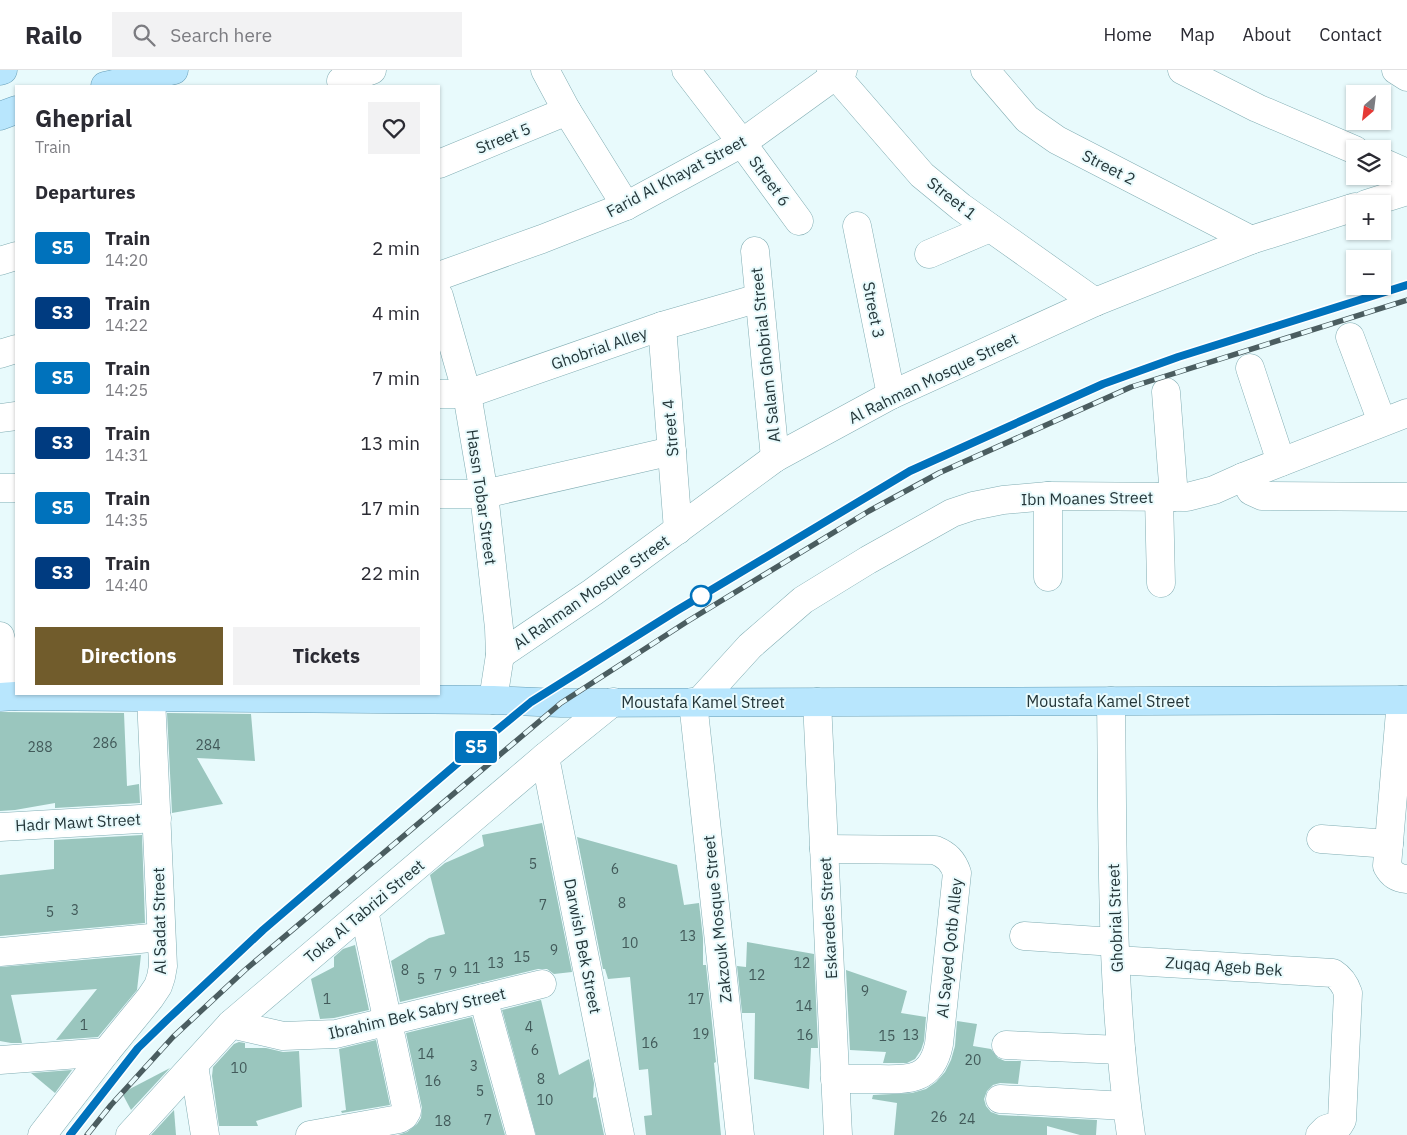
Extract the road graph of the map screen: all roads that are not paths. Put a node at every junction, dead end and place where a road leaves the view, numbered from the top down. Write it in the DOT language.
graph roads {
  1 [pos="174,70"];
  2 [pos="372,70"];
  3 [pos="546,70"];
  4 [pos="686,70"];
  5 [pos="985,70"];
  6 [pos="1182,70"];
  7 [pos="1396,70"];
  8 [pos="836,72"];
  9 [pos="1407,77"];
  10 [pos="340,79"];
  11 [pos="110,85"];
  12 [pos="15,110"];
  13 [pos="567,111"];
  14 [pos="0,116"];
  15 [pos="742,143"];
  16 [pos="1346,146"];
  17 [pos="440,164"];
  18 [pos="1391,166"];
  19 [pos="1407,173"];
  20 [pos="1407,191"];
  21 [pos="1391,196"];
  22 [pos="626,206"];
  23 [pos="1346,210"];
  24 [pos="799,221"];
  25 [pos="857,226"];
  26 [pos="990,228"];
  27 [pos="1251,240"];
  28 [pos="755,251"];
  29 [pos="929,254"];
  30 [pos="15,256"];
  31 [pos="0,261"];
  32 [pos="440,276"];
  33 [pos="760,298"];
  34 [pos="440,300"];
  35 [pos="1095,302"];
  36 [pos="662,326"];
  37 [pos="1350,338"];
  38 [pos="15,349"];
  39 [pos="0,354"];
  40 [pos="1250,368"];
  41 [pos="1166,392"];
  42 [pos="440,394"];
  43 [pos="467,394"];
  44 [pos="891,395"];
  45 [pos="15,416"];
  46 [pos="0,418"];
  47 [pos="1395,418"];
  48 [pos="672,451"];
  49 [pos="775,458"];
  50 [pos="1282,462"];
  51 [pos="1243,477"];
  52 [pos="0,488"];
  53 [pos="15,488"];
  54 [pos="440,494"];
  55 [pos="484,494"];
  56 [pos="1048,496"];
  57 [pos="1167,497"];
  58 [pos="1407,497"];
  59 [pos="678,530"];
  60 [pos="1048,577"];
  61 [pos="1161,583"];
  62 [pos="0,636"];
  63 [pos="500,655"];
  64 [pos="8,697"];
  65 [pos="151,697"];
  66 [pos="493,700"];
  67 [pos="1404,700"];
  68 [pos="1111,701"];
  69 [pos="613,702"];
  70 [pos="696,702"];
  71 [pos="818,702"];
  72 [pos="545,757"];
  73 [pos="156,818"];
  74 [pos="0,827"];
  75 [pos="1321,839"];
  76 [pos="1389,844"];
  77 [pos="824,849"];
  78 [pos="1407,879"];
  79 [pos="364,911"];
  80 [pos="1024,936"];
  81 [pos="161,937"];
  82 [pos="1115,951"];
  83 [pos="0,952"];
  84 [pos="542,984"];
  85 [pos="483,998"];
  86 [pos="388,1021"];
  87 [pos="231,1024"];
  88 [pos="1006,1045"];
  89 [pos="1121,1050"];
  90 [pos="106,1052"];
  91 [pos="0,1060"];
  92 [pos="194,1065"];
  93 [pos="835,1079"];
  94 [pos="1000,1099"];
  95 [pos="1126,1106"];
  96 [pos="42,1135"];
  97 [pos="130,1135"];
  98 [pos="205,1135"];
  99 [pos="310,1135"];
  100 [pos="521,1135"];
  101 [pos="620,1135"];
  102 [pos="740,1135"];
  103 [pos="838,1135"];
  104 [pos="1131,1135"];
  105 [pos="1320,1135"];
  1 -- 11 [label="main road"];
  2 -- 10 [label="street"];
  3 -- 13 [label="street"];
  4 -- 15 [label="street, Street 6"];
  5 -- 27 [label="street, Street 2"];
  6 -- 16 [label="street"];
  7 -- 9 [label="street"];
  8 -- 15 [label="street, Farid Al Khayat Street"];
  8 -- 26 [label="street, Street 1"];
  12 -- 14 [label="main road"];
  13 -- 17 [label="street, Street 5"];
  13 -- 22 [label="street"];
  15 -- 22 [label="street, Farid Al Khayat Street"];
  15 -- 24 [label="street, Street 6"];
  18 -- 19 [label="street"];
  20 -- 21 [label="street"];
  22 -- 32 [label="street, Farid Al Khayat Street"];
  23 -- 27 [label="street, Al Rahman Mosque Street"];
  25 -- 44 [label="street, Street 3"];
  26 -- 29 [label="street"];
  26 -- 35 [label="street, Street 1"];
  27 -- 35 [label="street, Al Rahman Mosque Street"];
  28 -- 33 [label="street, Al Salam Ghobrial Street"];
  30 -- 31 [label="street"];
  33 -- 36 [label="street, Ghobrial Alley"];
  33 -- 49 [label="street, Al Salam Ghobrial Street"];
  34 -- 43 [label="street, Hassn Tobar Street"];
  35 -- 44 [label="street, Al Rahman Mosque Street"];
  36 -- 43 [label="street, Ghobrial Alley"];
  36 -- 48 [label="street, Street 4"];
  37 -- 47 [label="street"];
  38 -- 39 [label="street"];
  40 -- 50 [label="street"];
  41 -- 57 [label="street"];
  42 -- 43 [label="street, Ghobrial Alley"];
  43 -- 55 [label="street, Hassn Tobar Street"];
  44 -- 49 [label="street, Al Rahman Mosque Street"];
  45 -- 46 [label="street"];
  47 -- 50 [label="street, Ibn Moanes Street"];
  48 -- 55 [label="street"];
  48 -- 59 [label="street, Street 4"];
  49 -- 59 [label="street, Al Rahman Mosque Street"];
  50 -- 51 [label="street, Ibn Moanes Street"];
  51 -- 57 [label="street, Ibn Moanes Street"];
  51 -- 58 [label="street"];
  52 -- 53 [label="street"];
  54 -- 55 [label="street"];
  55 -- 63 [label="street, Hassn Tobar Street"];
  56 -- 57 [label="street, Ibn Moanes Street"];
  56 -- 60 [label="street"];
  56 -- 70 [label="street, Ibn Moanes Street"];
  57 -- 61 [label="street"];
  59 -- 63 [label="street, Al Rahman Mosque Street"];
  62 -- 64 [label="street"];
  63 -- 66 [label="street, Hassn Tobar Street"];
  64 -- 65 [label="main road, Moustafa Kamel Street"];
  65 -- 66 [label="main road, Moustafa Kamel Street"];
  65 -- 73 [label="street, Al Sadat Street"];
  66 -- 69 [label="main road, Moustafa Kamel Street"];
  67 -- 68 [label="main road, Moustafa Kamel Street"];
  67 -- 76 [label="street"];
  68 -- 71 [label="main road, Moustafa Kamel Street"];
  68 -- 82 [label="street, Ghobrial Street"];
  69 -- 70 [label="main road, Moustafa Kamel Street"];
  69 -- 72 [label="street, Toka Al Tabrizi Street"];
  70 -- 71 [label="main road, Moustafa Kamel Street"];
  70 -- 102 [label="street, Zakzouk Mosque Street"];
  71 -- 77 [label="street, Eskaredes Street"];
  72 -- 79 [label="street, Toka Al Tabrizi Street"];
  72 -- 101 [label="street, Darwish Bek Street"];
  73 -- 74 [label="street, Hadr Mawt Street"];
  73 -- 81 [label="street, Al Sadat Street"];
  75 -- 76 [label="street"];
  76 -- 78 [label="street"];
  77 -- 93 [label="street, Eskaredes Street"];
  77 -- 93 [label="street, Al Sayed Qotb Alley"];
  79 -- 86 [label="street"];
  79 -- 87 [label="street, Toka Al Tabrizi Street"];
  80 -- 82 [label="street, Zuqaq Ageb Bek"];
  81 -- 83 [label="street"];
  81 -- 90 [label="street, Al Sadat Street"];
  82 -- 89 [label="street, Ghobrial Street"];
  82 -- 105 [label="street, Zuqaq Ageb Bek"];
  84 -- 85 [label="street, Ibrahim Bek Sabry Street"];
  85 -- 86 [label="street, Ibrahim Bek Sabry Street"];
  85 -- 100 [label="street"];
  86 -- 87 [label="street, Ibrahim Bek Sabry Street"];
  86 -- 99 [label="street"];
  87 -- 92 [label="street, Toka Al Tabrizi Street"];
  88 -- 89 [label="street"];
  89 -- 95 [label="street, Ghobrial Street"];
  90 -- 91 [label="street"];
  90 -- 96 [label="street, Al Sadat Street"];
  92 -- 97 [label="street, Toka Al Tabrizi Street"];
  92 -- 98 [label="street"];
  93 -- 103 [label="street, Eskaredes Street"];
  94 -- 95 [label="street"];
  95 -- 104 [label="street, Ghobrial Street"];
}
